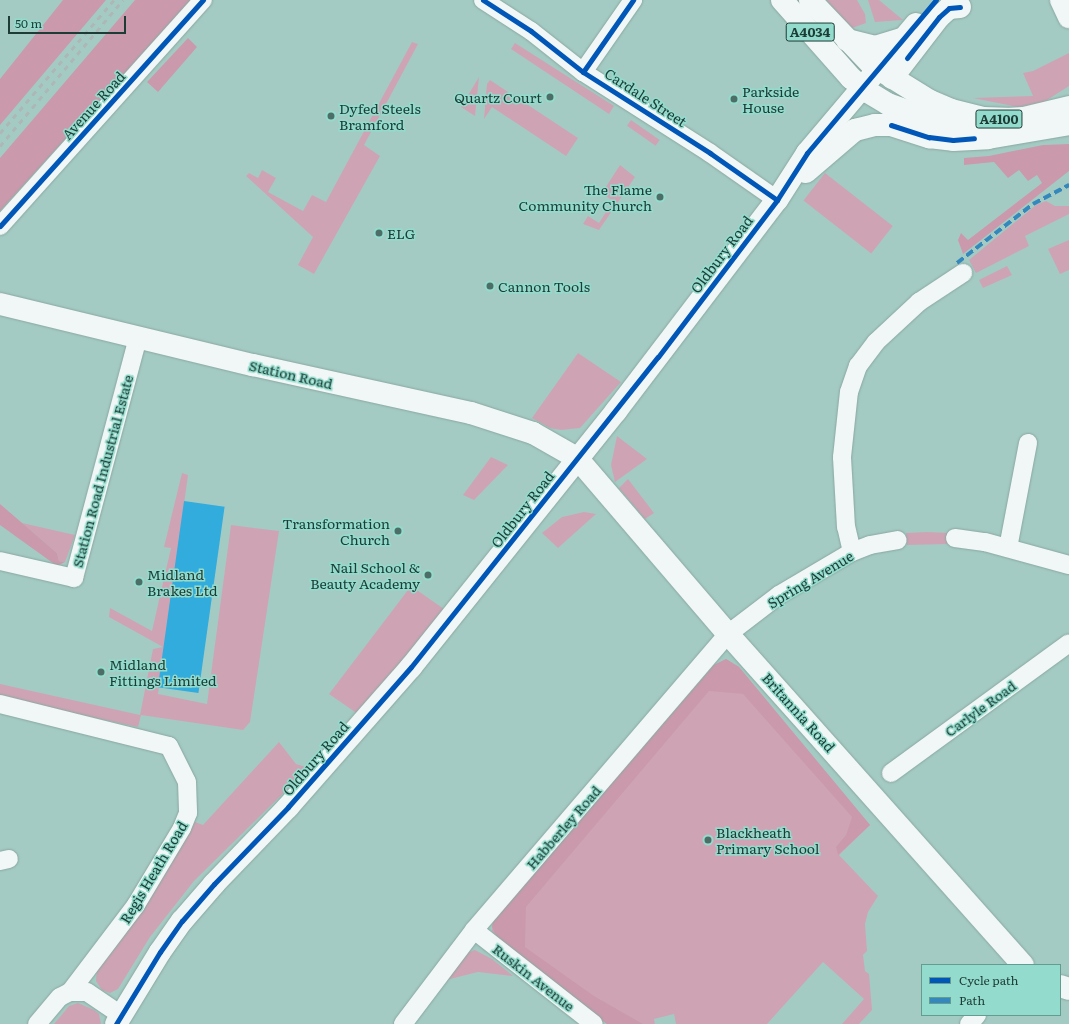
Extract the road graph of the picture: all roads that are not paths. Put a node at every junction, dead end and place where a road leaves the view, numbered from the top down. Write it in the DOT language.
graph roads {
  1 [pos="203,0"];
  2 [pos="483,0"];
  3 [pos="633,0"];
  4 [pos="782,0"];
  5 [pos="810,0"];
  6 [pos="936,0"];
  7 [pos="1061,0"];
  8 [pos="956,4"];
  9 [pos="1069,17"];
  10 [pos="847,40"];
  11 [pos="905,48"];
  12 [pos="838,64"];
  13 [pos="583,72"];
  14 [pos="885,73"];
  15 [pos="911,89"];
  16 [pos="864,95"];
  17 [pos="930,101"];
  18 [pos="1069,107"];
  19 [pos="1069,124"];
  20 [pos="1033,128"];
  21 [pos="839,130"];
  22 [pos="777,200"];
  23 [pos="0,226"];
  24 [pos="962,273"];
  25 [pos="0,304"];
  26 [pos="138,338"];
  27 [pos="1028,443"];
  28 [pos="577,458"];
  29 [pos="955,538"];
  30 [pos="898,540"];
  31 [pos="1008,548"];
  32 [pos="852,552"];
  33 [pos="0,561"];
  34 [pos="1069,565"];
  35 [pos="728,634"];
  36 [pos="1069,643"];
  37 [pos="0,704"];
  38 [pos="891,773"];
  39 [pos="474,930"];
  40 [pos="1022,964"];
  41 [pos="70,992"];
  42 [pos="976,1016"];
  43 [pos="119,1019"];
  44 [pos="37,1024"];
  45 [pos="403,1024"];
  46 [pos="594,1024"];
  47 [pos="969,1024"];
  1 -- 23 [label="street, Avenue Road"];
  2 -- 13 [label="street, Cardale Street"];
  3 -- 13 [label="street"];
  4 -- 12 [label="main road, A4034"];
  5 -- 10 [label="main road, A4034"];
  6 -- 11 [label="main road"];
  7 -- 9 [label="main road"];
  8 -- 11 [label="main road"];
  10 -- 11 [label="main road"];
  10 -- 14 [label="main road, A4034"];
  11 -- 14 [label="main road"];
  11 -- 15 [label="main road"];
  12 -- 16 [label="main road, A4100"];
  12 -- 21 [label="main road"];
  13 -- 22 [label="street, Cardale Street"];
  14 -- 15 [label="main road, A4034"];
  14 -- 16 [label="main road"];
  15 -- 17 [label="main road, A4034"];
  16 -- 20 [label="main road, A4100"];
  16 -- 21 [label="main road"];
  17 -- 18 [label="main road, A4100"];
  19 -- 20 [label="main road, A4100"];
  20 -- 21 [label="main road, A4100"];
  21 -- 22 [label="main road, A4100"];
  22 -- 28 [label="main road, Oldbury Road"];
  24 -- 32 [label="street"];
  25 -- 26 [label="main road, Station Road"];
  26 -- 28 [label="main road, Station Road"];
  26 -- 33 [label="street, Station Road Industrial Estate"];
  27 -- 31 [label="street"];
  28 -- 35 [label="main road, Britannia Road"];
  28 -- 43 [label="main road, Oldbury Road"];
  29 -- 31 [label="street"];
  30 -- 32 [label="street, Spring Avenue"];
  31 -- 34 [label="street"];
  32 -- 35 [label="street, Spring Avenue"];
  35 -- 39 [label="street, Habberley Road"];
  35 -- 40 [label="main road, Britannia Road"];
  36 -- 38 [label="street, Carlyle Road"];
  37 -- 41 [label="street, Regis Heath Road"];
  39 -- 45 [label="street, Habberley Road"];
  39 -- 46 [label="street, Ruskin Avenue"];
  41 -- 43 [label="street"];
  41 -- 44 [label="street, Regis Heath Road"];
  42 -- 47 [label="street"];
}
